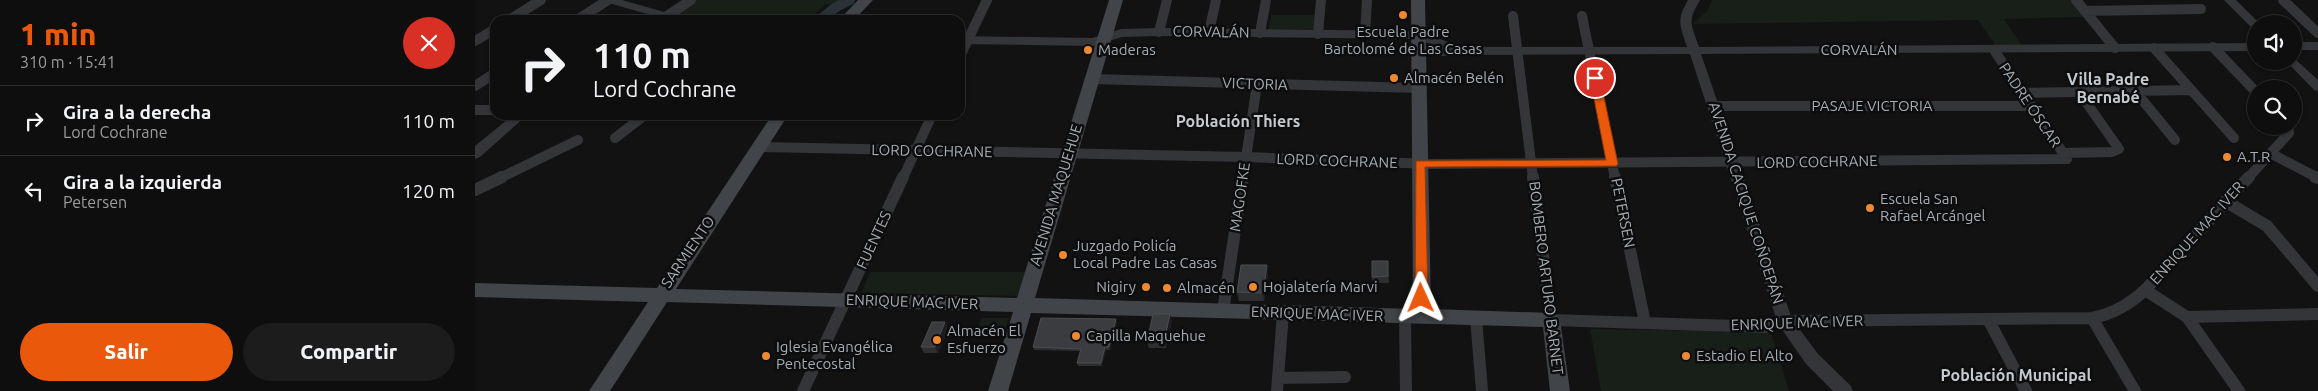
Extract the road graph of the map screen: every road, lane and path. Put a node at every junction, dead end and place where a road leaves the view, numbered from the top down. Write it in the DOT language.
graph roads {
  1 [pos="541,0"];
  2 [pos="609,0"];
  3 [pos="691,0"];
  4 [pos="866,0"];
  5 [pos="987,0"];
  6 [pos="1116,0"];
  7 [pos="1167,0"];
  8 [pos="1216,0"];
  9 [pos="1266,0"];
  10 [pos="1321,0"];
  11 [pos="1367,0"];
  12 [pos="1418,0"];
  13 [pos="1695,0"];
  14 [pos="2076,0"];
  15 [pos="2126,0"];
  16 [pos="2172,0"];
  17 [pos="2230,0"];
  18 [pos="2283,0"];
  19 [pos="2181,9"];
  20 [pos="2201,9"];
  21 [pos="2135,10"];
  22 [pos="2085,11"];
  23 [pos="517,15"];
  24 [pos="585,15"];
  25 [pos="655,15"];
  26 [pos="668,15"];
  27 [pos="851,15"];
  28 [pos="1513,16"];
  29 [pos="1582,16"];
  30 [pos="2247,17"];
  31 [pos="490,32"];
  32 [pos="1159,32"];
  33 [pos="1209,32"];
  34 [pos="1260,33"];
  35 [pos="2318,33"];
  36 [pos="1318,34"];
  37 [pos="1365,34"];
  38 [pos="1105,38"];
  39 [pos="965,39"];
  40 [pos="475,41"];
  41 [pos="965,41"];
  42 [pos="1418,43"];
  43 [pos="2302,46"];
  44 [pos="2318,46"];
  45 [pos="2213,47"];
  46 [pos="2247,47"];
  47 [pos="2115,48"];
  48 [pos="2154,48"];
  49 [pos="1994,50"];
  50 [pos="1517,51"];
  51 [pos="1589,51"];
  52 [pos="1695,51"];
  53 [pos="2301,70"];
  54 [pos="490,76"];
  55 [pos="1092,79"];
  56 [pos="2247,83"];
  57 [pos="1257,84"];
  58 [pos="475,86"];
  59 [pos="2318,87"];
  60 [pos="1419,88"];
  61 [pos="2191,90"];
  62 [pos="2135,91"];
  63 [pos="2079,92"];
  64 [pos="2023,93"];
  65 [pos="1714,106"];
  66 [pos="2031,106"];
  67 [pos="475,110"];
  68 [pos="490,110"];
  69 [pos="514,120"];
  70 [pos="638,120"];
  71 [pos="776,120"];
  72 [pos="930,120"];
  73 [pos="2287,135"];
  74 [pos="615,138"];
  75 [pos="2234,138"];
  76 [pos="578,140"];
  77 [pos="2175,140"];
  78 [pos="758,147"];
  79 [pos="915,150"];
  80 [pos="475,154"];
  81 [pos="1068,154"];
  82 [pos="2270,154"];
  83 [pos="2065,156"];
  84 [pos="1246,158"];
  85 [pos="1420,163"];
  86 [pos="1733,163"];
  87 [pos="1532,164"];
  88 [pos="1612,164"];
  89 [pos="2318,178"];
  90 [pos="475,190"];
  91 [pos="2225,201"];
  92 [pos="2318,286"];
  93 [pos="475,290"];
  94 [pos="2145,290"];
  95 [pos="660,295"];
  96 [pos="846,300"];
  97 [pos="1023,306"];
  98 [pos="1223,311"];
  99 [pos="1283,313"];
  100 [pos="2318,314"];
  101 [pos="1413,317"];
  102 [pos="2187,317"];
  103 [pos="1476,318"];
  104 [pos="2093,318"];
  105 [pos="1988,319"];
  106 [pos="1551,320"];
  107 [pos="1785,321"];
  108 [pos="1645,323"];
  109 [pos="1345,377"];
  110 [pos="1278,385"];
  111 [pos="599,391"];
  112 [pos="803,391"];
  113 [pos="998,391"];
  114 [pos="1406,391"];
  115 [pos="1482,391"];
  116 [pos="1560,391"];
  117 [pos="1845,391"];
  118 [pos="2026,391"];
  119 [pos="2135,391"];
  120 [pos="2239,391"];
  1 -- 23 [label="street"];
  2 -- 24 [label="street"];
  2 -- 25 [label="street"];
  3 -- 26 [label="street"];
  4 -- 27 [label="main road"];
  5 -- 39 [label="street"];
  6 -- 38 [label="main road, AVENIDA MAQUEHUE"];
  7 -- 32 [label="street"];
  8 -- 33 [label="street"];
  9 -- 34 [label="street"];
  10 -- 36 [label="street"];
  11 -- 37 [label="street"];
  12 -- 42 [label="main road"];
  13 -- 52 [label="street, AVENIDA CACIQUE COÑOEPÁN"];
  14 -- 22 [label="street"];
  15 -- 21 [label="street"];
  16 -- 19 [label="street"];
  17 -- 30 [label="street"];
  18 -- 35 [label="street"];
  19 -- 20 [label="street"];
  19 -- 21 [label="street"];
  21 -- 22 [label="street"];
  22 -- 47 [label="street"];
  28 -- 50 [label="street, BOMBERO ARTURO BARNET"];
  29 -- 51 [label="street, PETERSEN"];
  31 -- 40 [label="street"];
  32 -- 33 [label="street, CORVALÁN"];
  32 -- 38 [label="street, CORVALÁN"];
  33 -- 34 [label="street, CORVALÁN"];
  34 -- 36 [label="street, CORVALÁN"];
  36 -- 37 [label="street, CORVALÁN"];
  37 -- 42 [label="street, CORVALÁN"];
  38 -- 41 [label="street, CORVALÁN"];
  38 -- 55 [label="main road, AVENIDA MAQUEHUE"];
  42 -- 50 [label="street, CORVALÁN"];
  42 -- 60 [label="main road"];
  43 -- 44 [label="street"];
  45 -- 46 [label="street, CORVALÁN"];
  45 -- 48 [label="street, CORVALÁN"];
  45 -- 56 [label="street"];
  47 -- 48 [label="street, CORVALÁN"];
  47 -- 49 [label="street, CORVALÁN"];
  48 -- 61 [label="street"];
  49 -- 52 [label="street, CORVALÁN"];
  49 -- 64 [label="street, PADRE ÓSCAR"];
  50 -- 51 [label="street, CORVALÁN"];
  50 -- 87 [label="street, BOMBERO ARTURO BARNET"];
  51 -- 52 [label="street, CORVALÁN"];
  51 -- 88 [label="street, PETERSEN"];
  52 -- 65 [label="street, AVENIDA CACIQUE COÑOEPÁN"];
  53 -- 59 [label="street"];
  54 -- 58 [label="street"];
  55 -- 57 [label="street, VICTORIA"];
  55 -- 81 [label="main road, AVENIDA MAQUEHUE"];
  57 -- 60 [label="street, VICTORIA"];
  57 -- 84 [label="street, MAGOFKE"];
  60 -- 85 [label="main road"];
  61 -- 62 [label="street"];
  61 -- 75 [label="street"];
  62 -- 63 [label="street"];
  62 -- 77 [label="street"];
  63 -- 64 [label="street"];
  63 -- 83 [label="street, LORD COCHRANE"];
  64 -- 66 [label="street, PADRE ÓSCAR"];
  65 -- 66 [label="street, PASAJE VICTORIA"];
  65 -- 86 [label="street, AVENIDA CACIQUE COÑOEPÁN"];
  66 -- 83 [label="street, PADRE ÓSCAR"];
  67 -- 68 [label="street"];
  69 -- 80 [label="street"];
  70 -- 74 [label="street"];
  71 -- 78 [label="main road, SARMIENTO"];
  72 -- 79 [label="street, FUENTES"];
  73 -- 82 [label="street, ENRIQUE MAC IVER"];
  76 -- 90 [label="street"];
  78 -- 79 [label="street, LORD COCHRANE"];
  78 -- 95 [label="main road, SARMIENTO"];
  79 -- 81 [label="street, LORD COCHRANE"];
  79 -- 96 [label="street, FUENTES"];
  81 -- 84 [label="street, LORD COCHRANE"];
  81 -- 97 [label="main road, AVENIDA MAQUEHUE"];
  82 -- 89 [label="street"];
  82 -- 91 [label="street, ENRIQUE MAC IVER"];
  83 -- 86 [label="street, LORD COCHRANE"];
  84 -- 85 [label="street, LORD COCHRANE"];
  84 -- 98 [label="street, MAGOFKE"];
  85 -- 87 [label="street, LORD COCHRANE"];
  85 -- 101 [label="main road"];
  86 -- 88 [label="street, LORD COCHRANE"];
  86 -- 107 [label="street, AVENIDA CACIQUE COÑOEPÁN"];
  87 -- 88 [label="street, LORD COCHRANE"];
  87 -- 106 [label="street, BOMBERO ARTURO BARNET"];
  88 -- 108 [label="street, PETERSEN"];
  91 -- 92 [label="street"];
  91 -- 94 [label="street, ENRIQUE MAC IVER"];
  93 -- 95 [label="main road, ENRIQUE MAC IVER"];
  94 -- 102 [label="street"];
  94 -- 104 [label="street, ENRIQUE MAC IVER"];
  95 -- 96 [label="main road, ENRIQUE MAC IVER"];
  95 -- 111 [label="main road, SARMIENTO"];
  96 -- 97 [label="main road, ENRIQUE MAC IVER"];
  96 -- 112 [label="street, FUENTES"];
  97 -- 98 [label="main road, ENRIQUE MAC IVER"];
  97 -- 113 [label="main road, AVENIDA MAQUEHUE"];
  98 -- 99 [label="main road, ENRIQUE MAC IVER"];
  99 -- 101 [label="main road, ENRIQUE MAC IVER"];
  99 -- 110 [label="street"];
  100 -- 102 [label="street"];
  101 -- 103 [label="main road, ENRIQUE MAC IVER"];
  101 -- 114 [label="street"];
  102 -- 120 [label="street"];
  103 -- 106 [label="main road, ENRIQUE MAC IVER"];
  103 -- 115 [label="street"];
  104 -- 105 [label="street, ENRIQUE MAC IVER"];
  104 -- 119 [label="street"];
  105 -- 107 [label="street, ENRIQUE MAC IVER"];
  105 -- 118 [label="street"];
  106 -- 108 [label="street, ENRIQUE MAC IVER"];
  106 -- 116 [label="main road, BOMBERO ARTURO BARNET"];
  107 -- 108 [label="street, ENRIQUE MAC IVER"];
  107 -- 117 [label="street, AVENIDA CACIQUE COÑOEPÁN"];
  109 -- 110 [label="street"];
}
